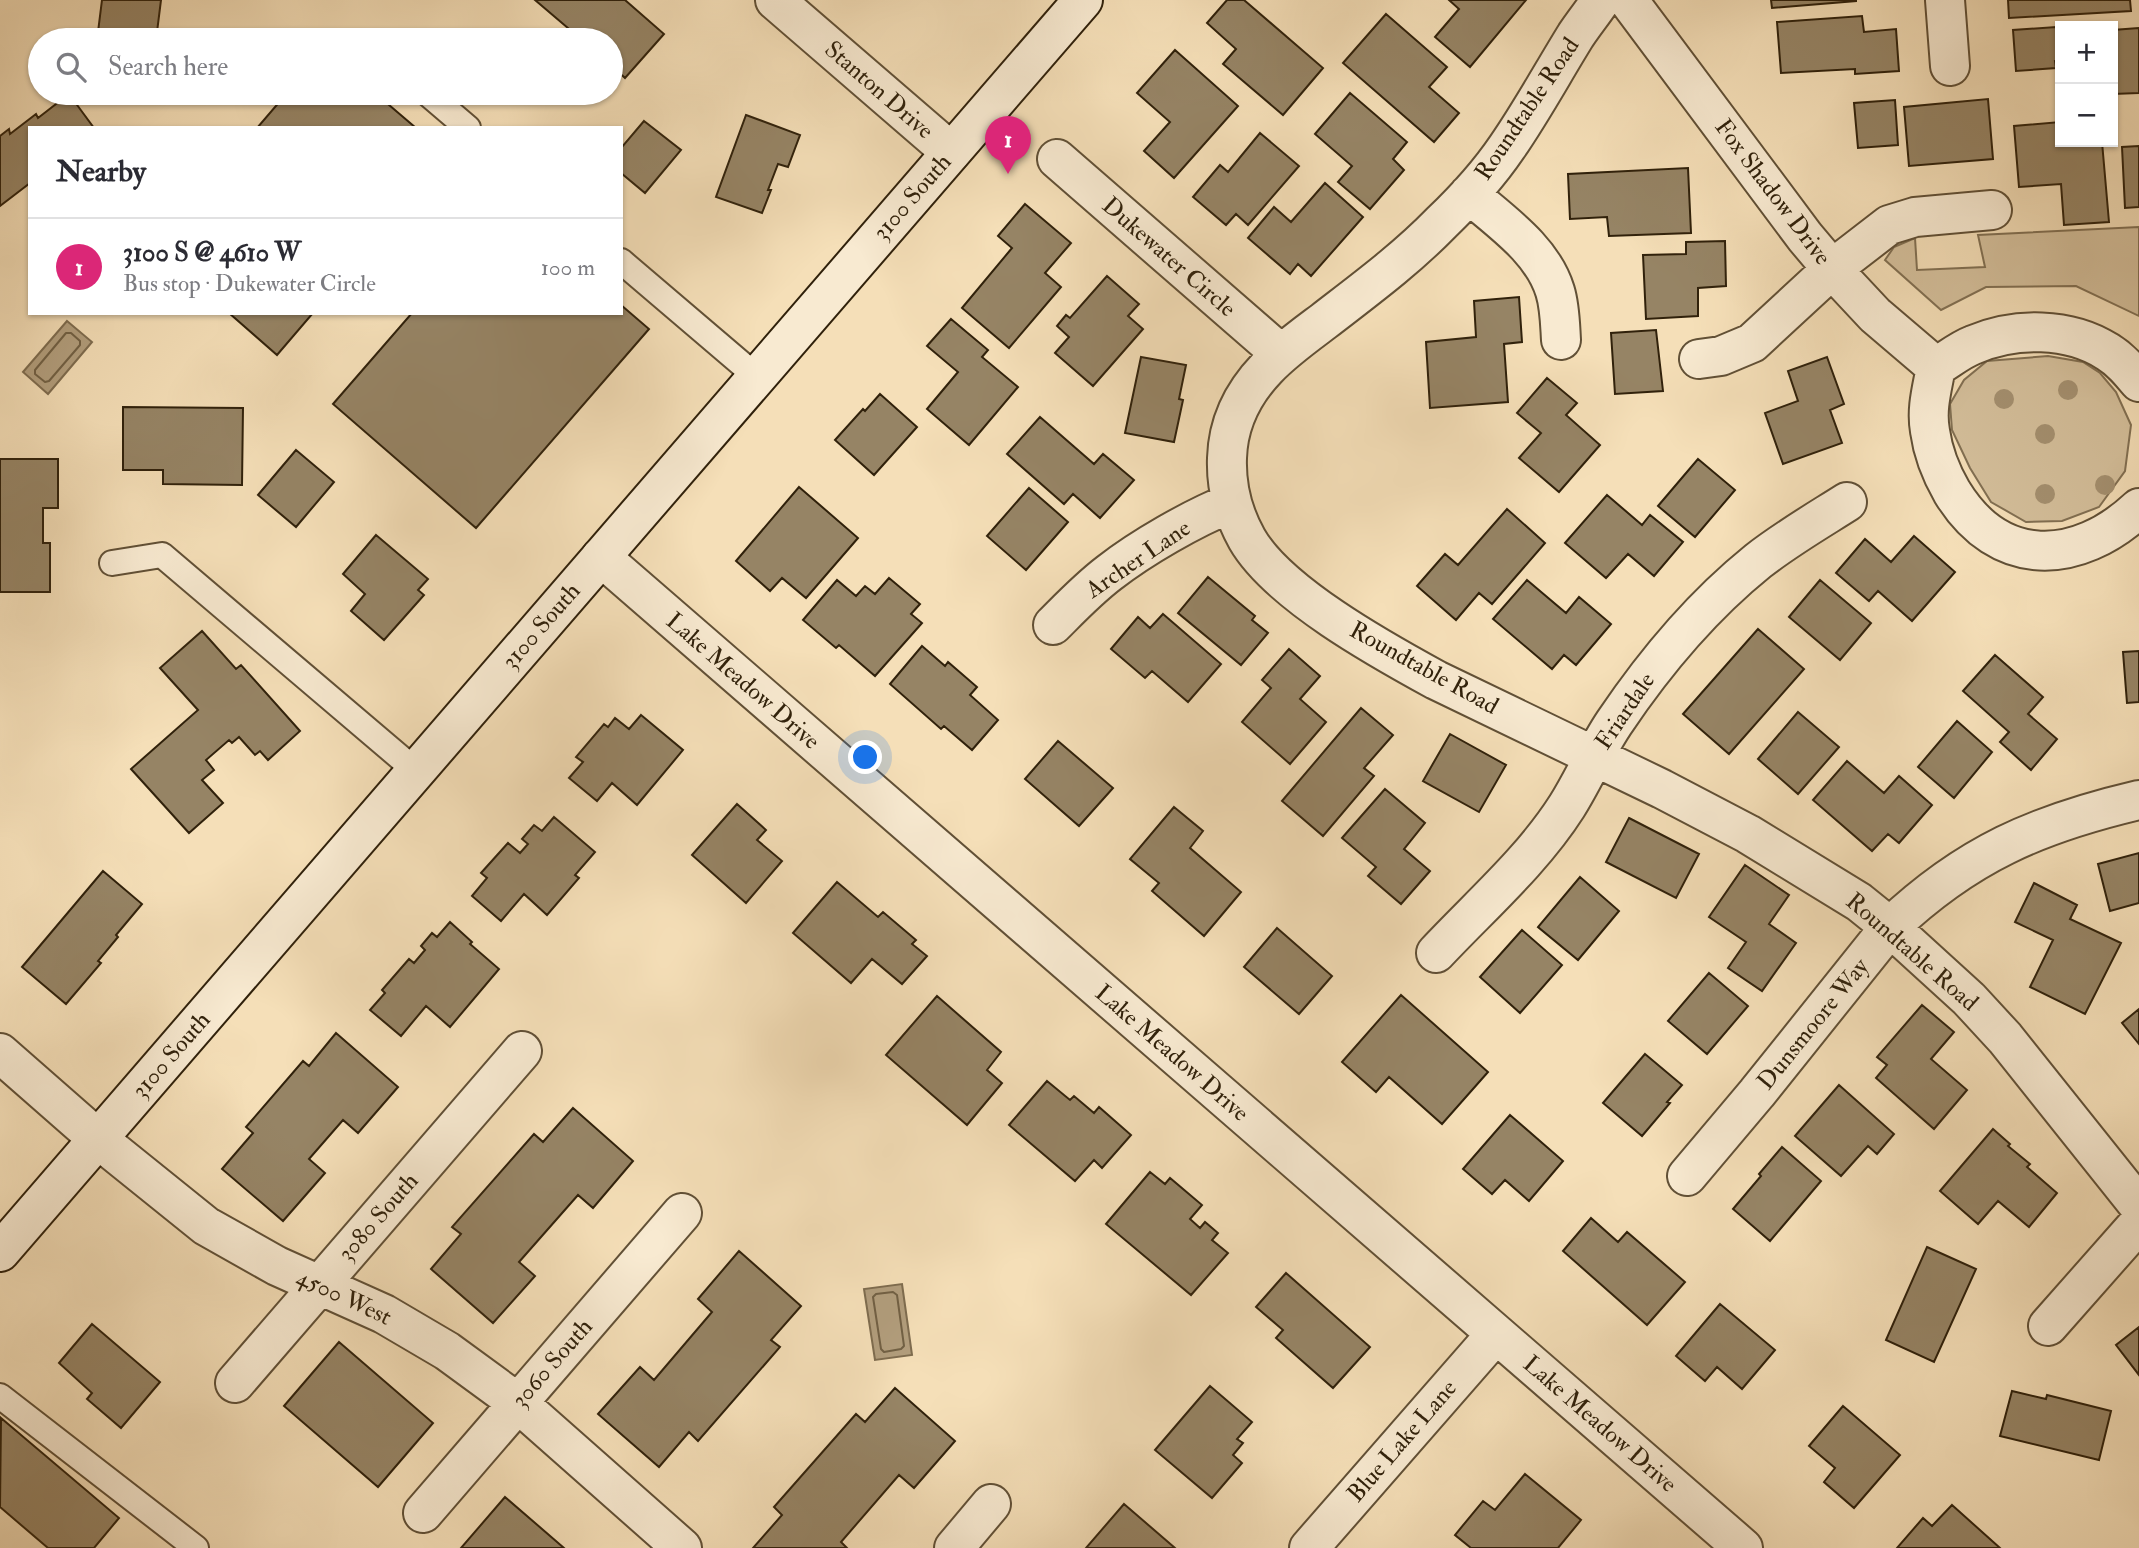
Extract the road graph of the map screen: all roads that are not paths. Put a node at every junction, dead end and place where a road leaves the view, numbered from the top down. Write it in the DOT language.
graph roads {
  1 [pos="775,0"];
  2 [pos="1083,0"];
  3 [pos="1601,0"];
  4 [pos="1628,0"];
  5 [pos="1945,0"];
  6 [pos="1950,66"];
  7 [pos="441,105"];
  8 [pos="466,126"];
  9 [pos="951,152"];
  10 [pos="1057,159"];
  11 [pos="1469,194"];
  12 [pos="1992,209"];
  13 [pos="623,263"];
  14 [pos="1832,269"];
  15 [pos="1561,340"];
  16 [pos="1281,354"];
  17 [pos="1699,359"];
  18 [pos="1936,368"];
  19 [pos="757,377"];
  20 [pos="2139,382"];
  21 [pos="1847,502"];
  22 [pos="1231,503"];
  23 [pos="2139,508"];
  24 [pos="601,557"];
  25 [pos="112,563"];
  26 [pos="1053,625"];
  27 [pos="1594,757"];
  28 [pos="416,771"];
  29 [pos="2139,800"];
  30 [pos="1891,927"];
  31 [pos="1436,953"];
  32 [pos="522,1051"];
  33 [pos="0,1054"];
  34 [pos="98,1139"];
  35 [pos="1687,1176"];
  36 [pos="2139,1206"];
  37 [pos="682,1213"];
  38 [pos="2139,1223"];
  39 [pos="0,1252"];
  40 [pos="319,1285"];
  41 [pos="2048,1326"];
  42 [pos="1496,1334"];
  43 [pos="234,1383"];
  44 [pos="0,1396"];
  45 [pos="518,1403"];
  46 [pos="991,1504"];
  47 [pos="423,1513"];
  48 [pos="195,1548"];
  49 [pos="682,1548"];
  50 [pos="954,1548"];
  51 [pos="1309,1548"];
  52 [pos="1743,1548"];
  1 -- 9 [label="street, Stanton Drive"];
  2 -- 9 [label="street, 3100 South"];
  3 -- 11 [label="street, Roundtable Road"];
  4 -- 14 [label="street, Fox Shadow Drive"];
  5 -- 6 [label="street"];
  7 -- 8 [label="lane"];
  9 -- 19 [label="street, 3100 South"];
  10 -- 16 [label="street, Dukewater Circle"];
  11 -- 15 [label="street"];
  11 -- 16 [label="street, Roundtable Road"];
  12 -- 14 [label="street"];
  13 -- 19 [label="lane"];
  14 -- 17 [label="street"];
  14 -- 18 [label="street, Fox Shadow Drive"];
  16 -- 22 [label="street, Roundtable Road"];
  18 -- 20 [label="street"];
  18 -- 23 [label="street"];
  19 -- 24 [label="street, 3100 South"];
  21 -- 27 [label="street, Friardale"];
  22 -- 26 [label="street, Archer Lane"];
  22 -- 27 [label="street, Roundtable Road"];
  24 -- 28 [label="street, 3100 South"];
  24 -- 42 [label="street, Lake Meadow Drive"];
  25 -- 28 [label="lane"];
  27 -- 30 [label="street, Roundtable Road"];
  27 -- 31 [label="street, Friardale"];
  28 -- 34 [label="street, 3100 South"];
  29 -- 30 [label="street, Dunsmoore Way"];
  30 -- 35 [label="street, Dunsmoore Way"];
  30 -- 36 [label="street, Roundtable Road"];
  32 -- 40 [label="street, 3080 South"];
  33 -- 34 [label="street, 4500 West"];
  34 -- 39 [label="street, 3100 South"];
  34 -- 40 [label="street, 4500 West"];
  37 -- 45 [label="street, 3060 South"];
  38 -- 41 [label="street"];
  40 -- 43 [label="street, 3080 South"];
  40 -- 45 [label="street, 4500 West"];
  42 -- 51 [label="street, Blue Lake Lane"];
  42 -- 52 [label="street, Lake Meadow Drive"];
  44 -- 48 [label="lane"];
  45 -- 47 [label="street, 3060 South"];
  45 -- 49 [label="street, 4500 West"];
  46 -- 50 [label="street"];
}
